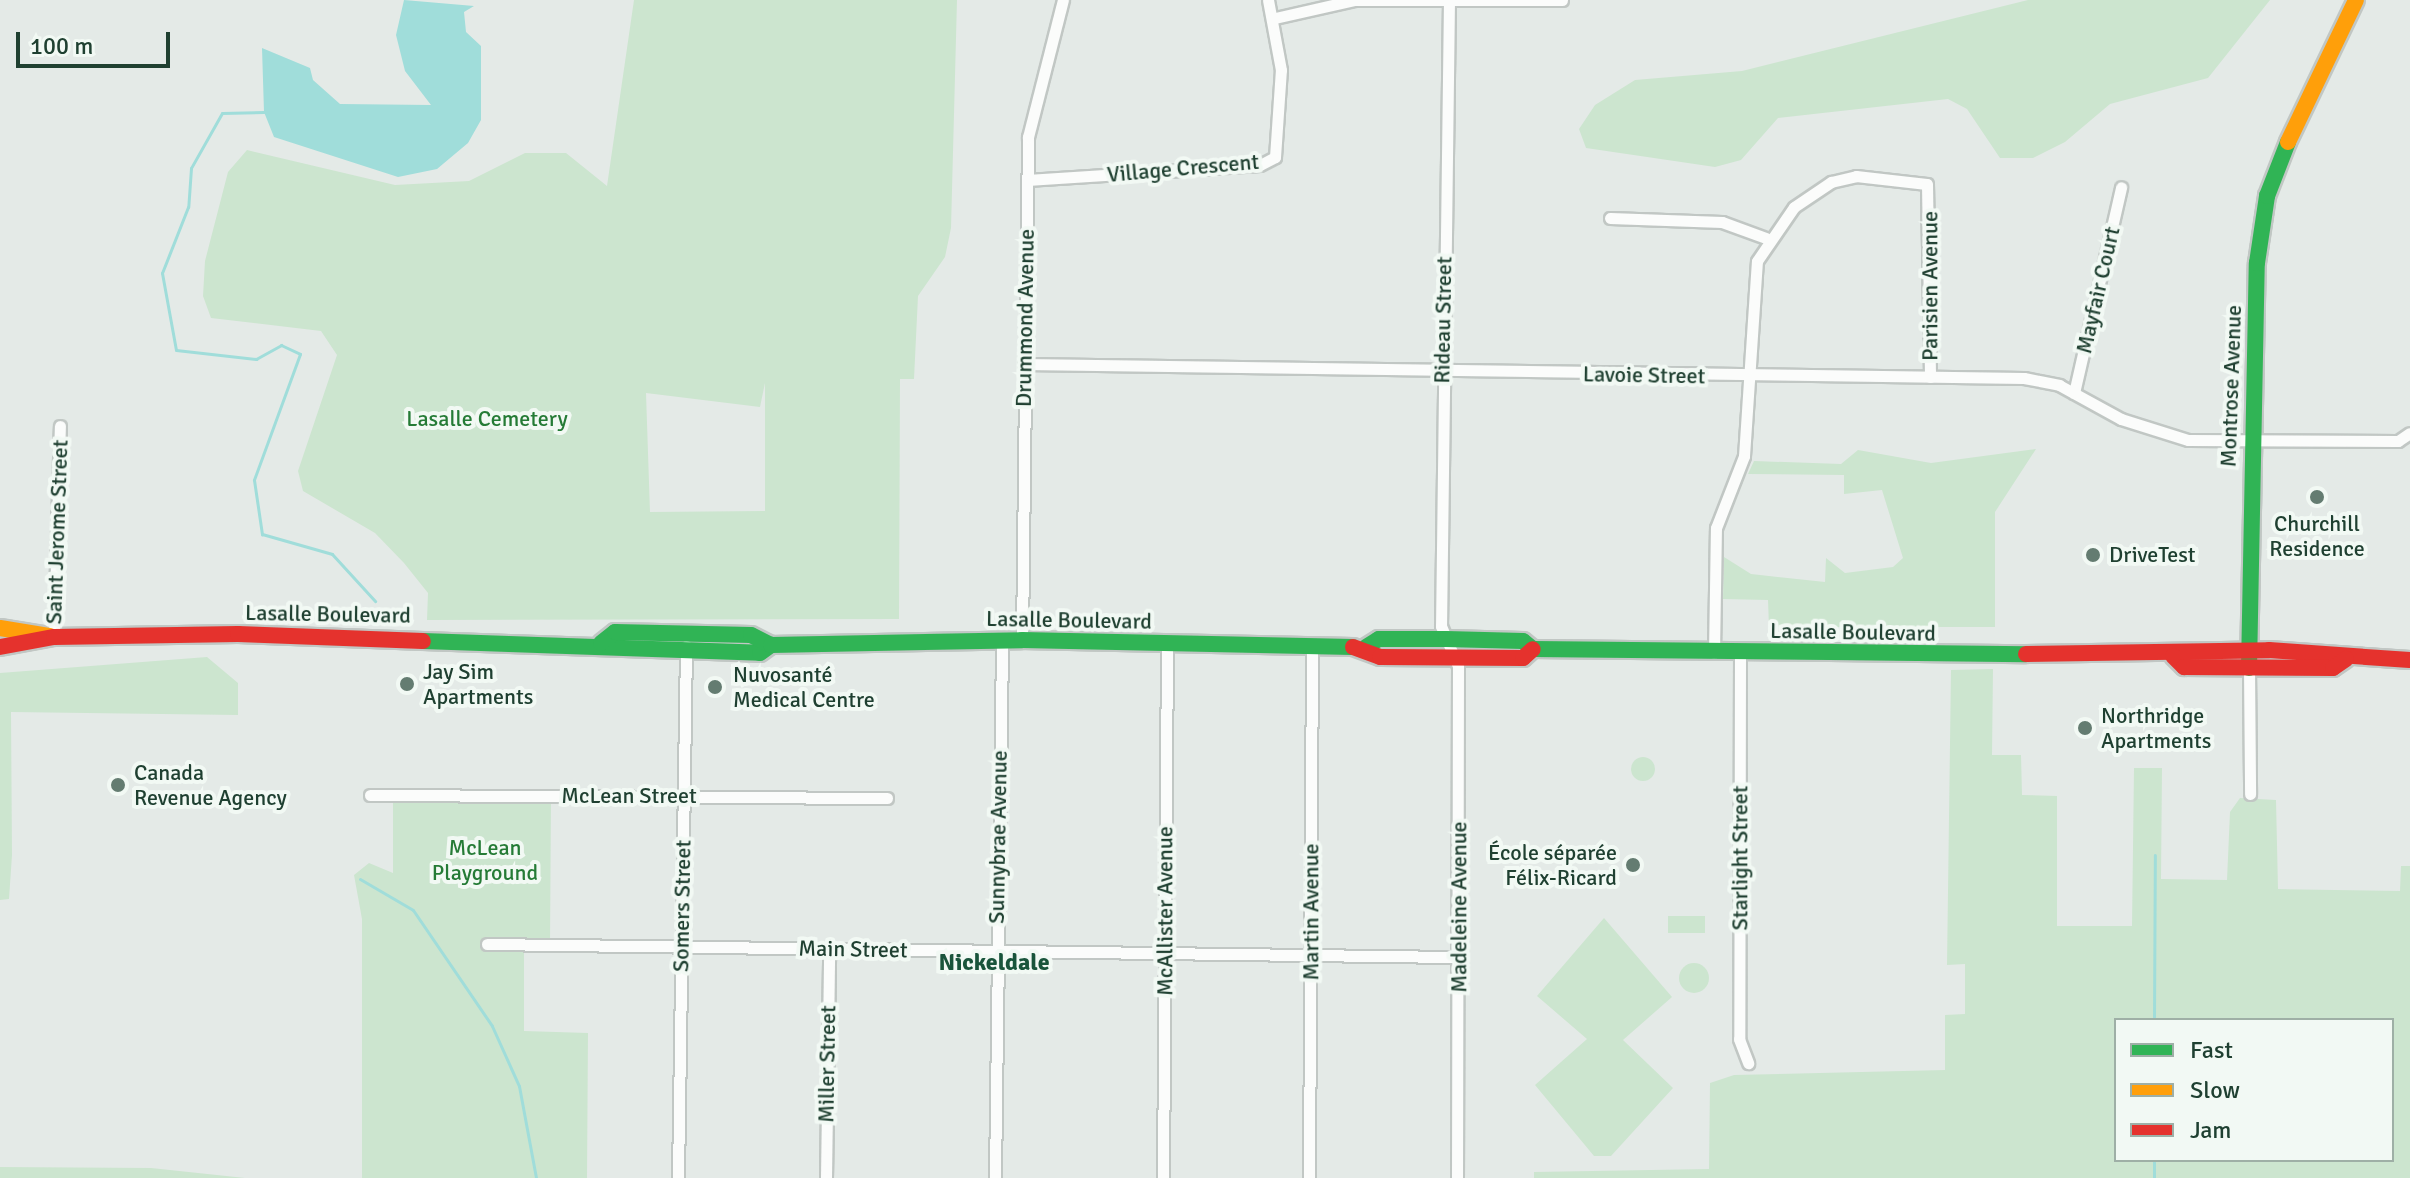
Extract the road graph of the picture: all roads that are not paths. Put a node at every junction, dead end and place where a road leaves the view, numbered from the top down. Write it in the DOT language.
graph roads {
  1 [pos="1063,0"];
  2 [pos="1268,0"];
  3 [pos="1562,0"];
  4 [pos="2356,0"];
  5 [pos="1449,1"];
  6 [pos="1275,18"];
  7 [pos="1027,180"];
  8 [pos="2121,187"];
  9 [pos="1610,218"];
  10 [pos="1766,238"];
  11 [pos="1024,364"];
  12 [pos="1442,372"];
  13 [pos="1754,376"];
  14 [pos="1930,377"];
  15 [pos="2074,393"];
  16 [pos="60,426"];
  17 [pos="2410,433"];
  18 [pos="2251,440"];
  19 [pos="1,628"];
  20 [pos="686,633"];
  21 [pos="54,637"];
  22 [pos="1446,639"];
  23 [pos="1002,640"];
  24 [pos="1022,640"];
  25 [pos="601,643"];
  26 [pos="1167,643"];
  27 [pos="771,645"];
  28 [pos="0,647"];
  29 [pos="1312,647"];
  30 [pos="1366,647"];
  31 [pos="1533,649"];
  32 [pos="2249,650"];
  33 [pos="686,651"];
  34 [pos="1714,653"];
  35 [pos="1740,653"];
  36 [pos="2173,656"];
  37 [pos="1454,658"];
  38 [pos="2346,659"];
  39 [pos="2410,660"];
  40 [pos="2249,668"];
  41 [pos="2250,794"];
  42 [pos="370,795"];
  43 [pos="684,797"];
  44 [pos="887,798"];
  45 [pos="487,944"];
  46 [pos="682,946"];
  47 [pos="829,949"];
  48 [pos="997,951"];
  49 [pos="1165,953"];
  50 [pos="1310,955"];
  51 [pos="1459,957"];
  52 [pos="1748,1063"];
  53 [pos="678,1178"];
  54 [pos="826,1178"];
  55 [pos="995,1178"];
  56 [pos="1163,1178"];
  57 [pos="1309,1178"];
  58 [pos="1457,1178"];
  1 -- 7 [label="street, Drummond Avenue"];
  2 -- 6 [label="street, Village Crescent"];
  3 -- 5 [label="street"];
  4 -- 18 [label="main road, Montrose Avenue"];
  5 -- 6 [label="street"];
  5 -- 12 [label="street, Rideau Street"];
  6 -- 7 [label="street, Village Crescent"];
  7 -- 11 [label="street, Drummond Avenue"];
  8 -- 15 [label="street, Mayfair Court"];
  9 -- 10 [label="street"];
  10 -- 13 [label="street"];
  10 -- 14 [label="street, Parisien Avenue"];
  11 -- 12 [label="street, Lavoie Street"];
  11 -- 24 [label="street, Drummond Avenue"];
  12 -- 13 [label="street, Lavoie Street"];
  12 -- 22 [label="street, Rideau Street"];
  13 -- 14 [label="street, Lavoie Street"];
  13 -- 34 [label="street"];
  14 -- 15 [label="street, Lavoie Street"];
  15 -- 18 [label="street, Lavoie Street"];
  16 -- 21 [label="street, Saint Jerome Street"];
  17 -- 18 [label="street, Lavoie Street"];
  18 -- 32 [label="main road, Montrose Avenue"];
  19 -- 21 [label="main road, Lasalle Boulevard"];
  20 -- 25 [label="main road, Lasalle Boulevard"];
  20 -- 27 [label="main road, Lasalle Boulevard"];
  20 -- 33 [label="street, Somers Street"];
  21 -- 25 [label="main road, Lasalle Boulevard"];
  21 -- 28 [label="main road, Lasalle Boulevard"];
  22 -- 30 [label="main road, Lasalle Boulevard"];
  22 -- 31 [label="main road, Lasalle Boulevard"];
  22 -- 37 [label="street, Madeleine Avenue"];
  23 -- 24 [label="main road, Lasalle Boulevard"];
  23 -- 27 [label="main road, Lasalle Boulevard"];
  23 -- 48 [label="street, Sunnybrae Avenue"];
  24 -- 26 [label="main road, Lasalle Boulevard"];
  25 -- 33 [label="main road, Lasalle Boulevard"];
  26 -- 29 [label="main road, Lasalle Boulevard"];
  26 -- 49 [label="street, McAllister Avenue"];
  27 -- 33 [label="main road, Lasalle Boulevard"];
  29 -- 30 [label="main road, Lasalle Boulevard"];
  29 -- 50 [label="street, Martin Avenue"];
  30 -- 37 [label="main road, Lasalle Boulevard"];
  31 -- 34 [label="main road, Lasalle Boulevard"];
  31 -- 37 [label="main road, Lasalle Boulevard"];
  32 -- 36 [label="main road, Lasalle Boulevard"];
  32 -- 38 [label="main road, Lasalle Boulevard"];
  32 -- 40 [label="main road, Montrose Avenue"];
  33 -- 43 [label="street, Somers Street"];
  34 -- 35 [label="main road, Lasalle Boulevard"];
  35 -- 36 [label="main road, Lasalle Boulevard"];
  35 -- 52 [label="street, Starlight Street"];
  36 -- 40 [label="main road, Lasalle Boulevard"];
  37 -- 51 [label="street, Madeleine Avenue"];
  38 -- 39 [label="main road, Lasalle Boulevard"];
  38 -- 40 [label="main road, Lasalle Boulevard"];
  40 -- 41 [label="street, Montrose Avenue"];
  42 -- 43 [label="street, McLean Street"];
  43 -- 44 [label="street, McLean Street"];
  43 -- 46 [label="street, Somers Street"];
  45 -- 46 [label="street, Main Street"];
  46 -- 47 [label="street, Main Street"];
  46 -- 53 [label="street, Somers Street"];
  47 -- 48 [label="street, Main Street"];
  47 -- 54 [label="street, Miller Street"];
  48 -- 49 [label="street, Main Street"];
  48 -- 55 [label="street, Sunnybrae Avenue"];
  49 -- 50 [label="street, Main Street"];
  49 -- 56 [label="street, McAllister Avenue"];
  50 -- 51 [label="street, Main Street"];
  50 -- 57 [label="street, Martin Avenue"];
  51 -- 58 [label="street, Madeleine Avenue"];
}
